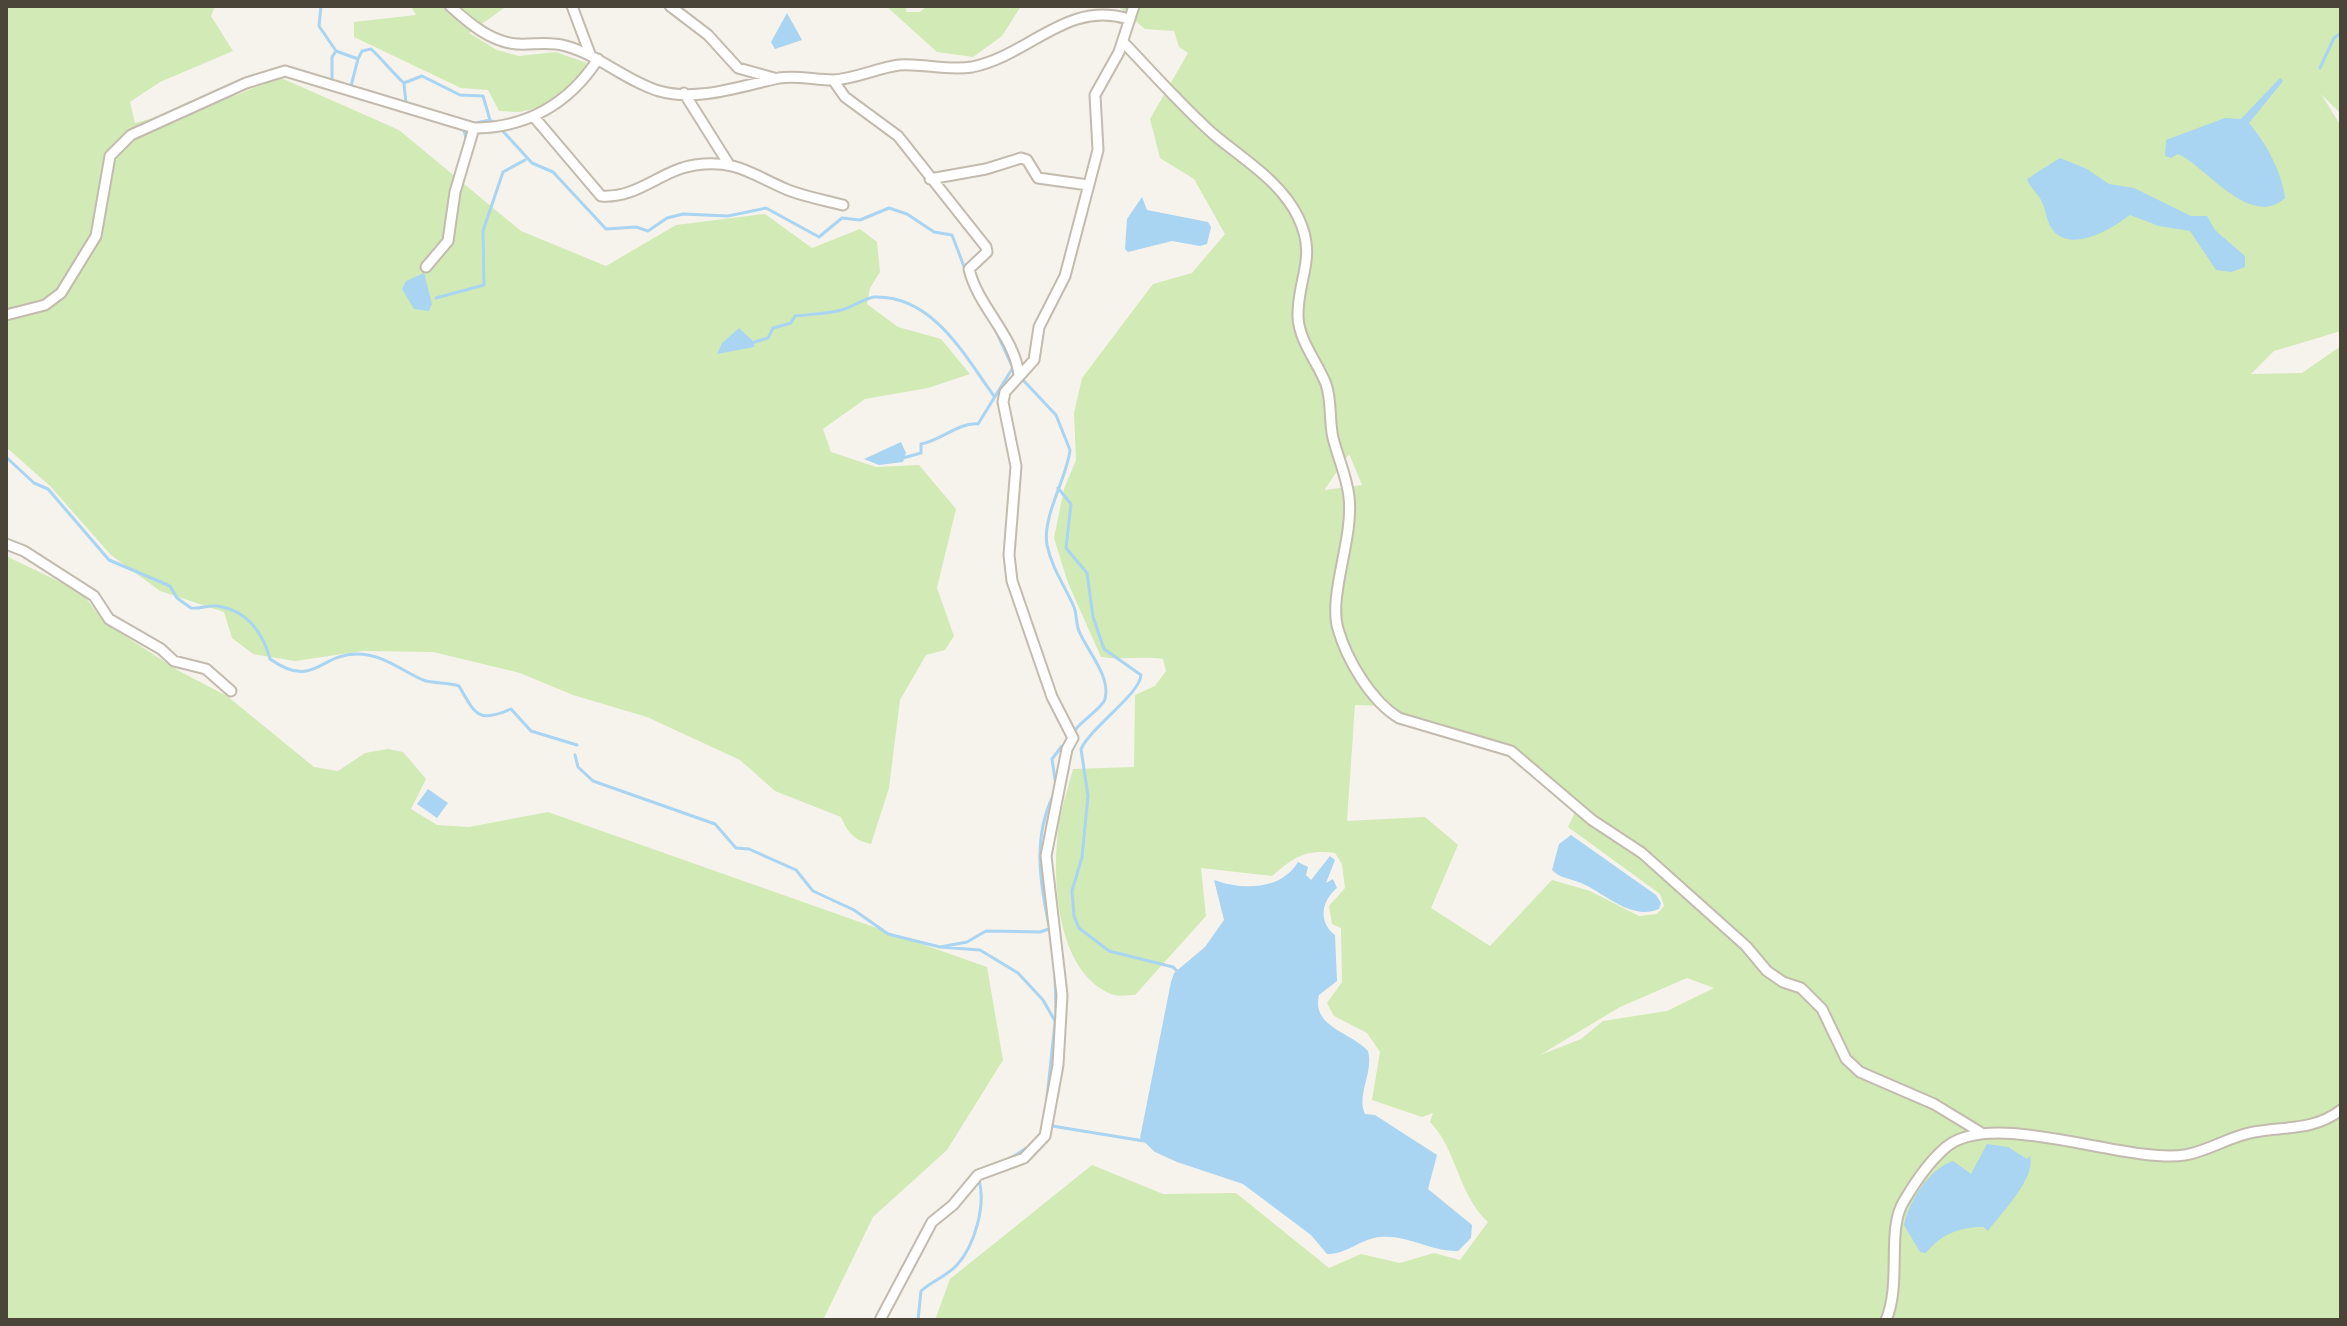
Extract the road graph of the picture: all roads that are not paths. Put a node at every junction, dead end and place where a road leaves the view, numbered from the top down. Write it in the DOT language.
graph roads {
  1 [pos="450,6"];
  2 [pos="572,6"];
  3 [pos="670,6"];
  4 [pos="1134,6"];
  5 [pos="1128,19"];
  6 [pos="1123,42"];
  7 [pos="594,56"];
  8 [pos="778,79"];
  9 [pos="833,80"];
  10 [pos="684,93"];
  11 [pos="534,117"];
  12 [pos="474,128"];
  13 [pos="728,163"];
  14 [pos="930,179"];
  15 [pos="1088,185"];
  16 [pos="843,205"];
  17 [pos="426,267"];
  18 [pos="6,315"];
  19 [pos="1019,375"];
  20 [pos="6,544"];
  21 [pos="231,691"];
  22 [pos="2341,1110"];
  23 [pos="1980,1132"];
  24 [pos="880,1320"];
  25 [pos="1886,1320"];
  1 -- 7 [label="street"];
  2 -- 7 [label="street"];
  3 -- 8 [label="street"];
  4 -- 5 [label="street"];
  5 -- 6 [label="street"];
  5 -- 9 [label="street"];
  6 -- 15 [label="street"];
  6 -- 23 [label="street"];
  7 -- 10 [label="street"];
  7 -- 11 [label="street"];
  8 -- 9 [label="street"];
  8 -- 10 [label="street"];
  9 -- 14 [label="street"];
  10 -- 13 [label="street"];
  11 -- 12 [label="street"];
  11 -- 13 [label="street"];
  12 -- 17 [label="street"];
  12 -- 18 [label="street"];
  13 -- 16 [label="street"];
  14 -- 15 [label="street"];
  14 -- 19 [label="street"];
  15 -- 19 [label="street"];
  19 -- 24 [label="street"];
  20 -- 21 [label="street"];
  22 -- 23 [label="street"];
  23 -- 25 [label="street"];
}
